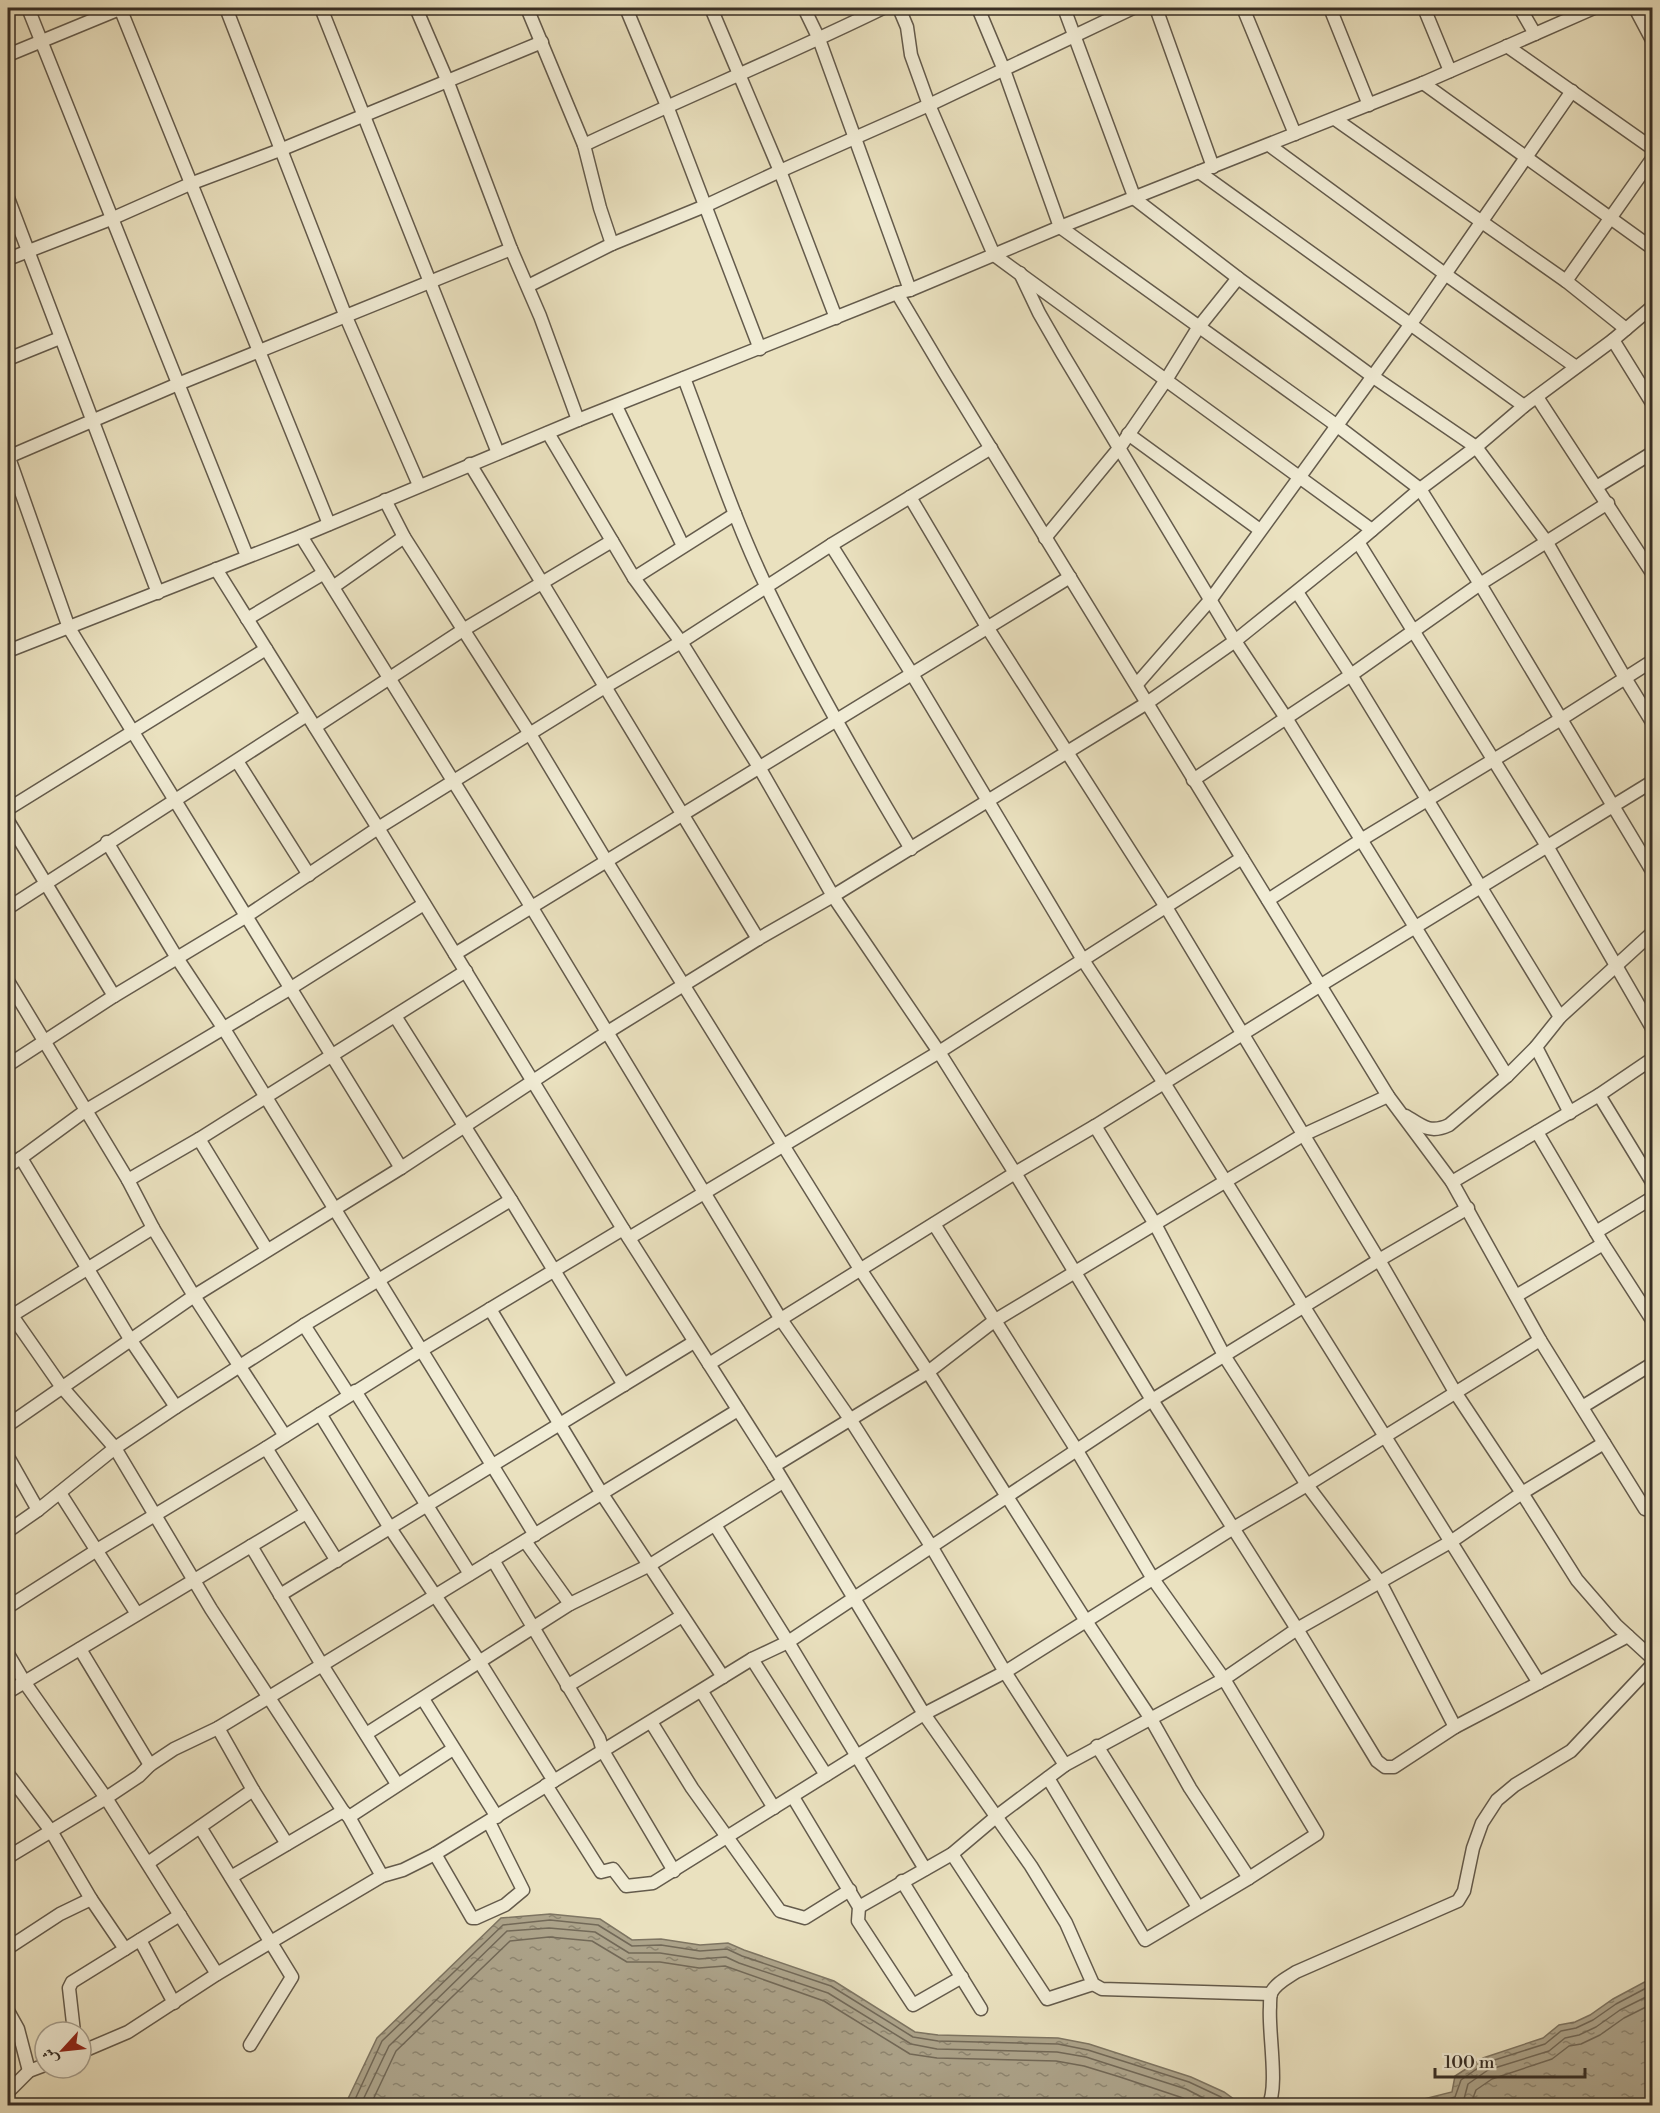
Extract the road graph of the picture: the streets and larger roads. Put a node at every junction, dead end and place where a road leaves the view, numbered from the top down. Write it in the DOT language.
graph roads {
  1 [pos="28,8"];
  2 [pos="121,8"];
  3 [pos="226,8"];
  4 [pos="321,8"];
  5 [pos="416,8"];
  6 [pos="527,8"];
  7 [pos="626,8"];
  8 [pos="711,8"];
  9 [pos="804,8"];
  10 [pos="883,8"];
  11 [pos="899,8"];
  12 [pos="978,8"];
  13 [pos="1064,8"];
  14 [pos="1133,8"];
  15 [pos="1156,8"];
  16 [pos="1243,8"];
  17 [pos="1330,8"];
  18 [pos="1424,8"];
  19 [pos="1520,8"];
  20 [pos="1594,8"];
  21 [pos="1635,8"];
  22 [pos="1074,34"];
  23 [pos="1535,34"];
  24 [pos="819,39"];
  25 [pos="1653,40"];
  26 [pos="42,41"];
  27 [pos="542,42"];
  28 [pos="1507,46"];
  29 [pos="8,55"];
  30 [pos="1004,70"];
  31 [pos="1450,71"];
  32 [pos="739,73"];
  33 [pos="447,80"];
  34 [pos="1423,83"];
  35 [pos="1572,91"];
  36 [pos="929,105"];
  37 [pos="1369,105"];
  38 [pos="667,106"];
  39 [pos="363,115"];
  40 [pos="1335,119"];
  41 [pos="1294,134"];
  42 [pos="855,138"];
  43 [pos="584,145"];
  44 [pos="1269,145"];
  45 [pos="1653,148"];
  46 [pos="280,150"];
  47 [pos="1526,156"];
  48 [pos="1653,159"];
  49 [pos="1213,167"];
  50 [pos="780,171"];
  51 [pos="1199,172"];
  52 [pos="190,184"];
  53 [pos="8,198"];
  54 [pos="1135,199"];
  55 [pos="705,206"];
  56 [pos="1611,217"];
  57 [pos="111,219"];
  58 [pos="1481,220"];
  59 [pos="1060,227"];
  60 [pos="612,243"];
  61 [pos="1653,248"];
  62 [pos="511,249"];
  63 [pos="28,251"];
  64 [pos="994,255"];
  65 [pos="8,259"];
  66 [pos="1020,273"];
  67 [pos="1445,274"];
  68 [pos="1238,278"];
  69 [pos="1566,281"];
  70 [pos="430,283"];
  71 [pos="528,286"];
  72 [pos="904,292"];
  73 [pos="1653,307"];
  74 [pos="346,317"];
  75 [pos="836,318"];
  76 [pos="1410,325"];
  77 [pos="1198,328"];
  78 [pos="1626,329"];
  79 [pos="60,338"];
  80 [pos="1613,340"];
  81 [pos="760,349"];
  82 [pos="259,351"];
  83 [pos="8,359"];
  84 [pos="1576,367"];
  85 [pos="1372,376"];
  86 [pos="684,378"];
  87 [pos="1166,380"];
  88 [pos="178,384"];
  89 [pos="1538,397"];
  90 [pos="1653,403"];
  91 [pos="616,406"];
  92 [pos="1524,406"];
  93 [pos="578,420"];
  94 [pos="92,421"];
  95 [pos="1336,425"];
  96 [pos="548,433"];
  97 [pos="1128,434"];
  98 [pos="1120,447"];
  99 [pos="1476,447"];
  100 [pos="991,448"];
  101 [pos="498,453"];
  102 [pos="1653,453"];
  103 [pos="8,456"];
  104 [pos="470,464"];
  105 [pos="1299,477"];
  106 [pos="419,485"];
  107 [pos="1598,486"];
  108 [pos="1420,489"];
  109 [pos="910,497"];
  110 [pos="385,500"];
  111 [pos="1608,503"];
  112 [pos="735,514"];
  113 [pos="328,524"];
  114 [pos="1260,530"];
  115 [pos="1372,530"];
  116 [pos="301,536"];
  117 [pos="404,537"];
  118 [pos="1046,538"];
  119 [pos="612,541"];
  120 [pos="1546,541"];
  121 [pos="1358,542"];
  122 [pos="831,545"];
  123 [pos="683,546"];
  124 [pos="247,556"];
  125 [pos="216,569"];
  126 [pos="324,573"];
  127 [pos="1653,573"];
  128 [pos="1070,577"];
  129 [pos="634,578"];
  130 [pos="541,583"];
  131 [pos="1480,584"];
  132 [pos="333,587"];
  133 [pos="767,588"];
  134 [pos="1298,592"];
  135 [pos="158,593"];
  136 [pos="1211,599"];
  137 [pos="247,619"];
  138 [pos="987,627"];
  139 [pos="69,628"];
  140 [pos="463,630"];
  141 [pos="1415,631"];
  142 [pos="1235,641"];
  143 [pos="681,642"];
  144 [pos="266,649"];
  145 [pos="8,651"];
  146 [pos="1653,661"];
  147 [pos="912,674"];
  148 [pos="1351,675"];
  149 [pos="1625,678"];
  150 [pos="389,679"];
  151 [pos="1137,684"];
  152 [pos="605,687"];
  153 [pos="1147,703"];
  154 [pos="307,715"];
  155 [pos="1286,718"];
  156 [pos="1561,719"];
  157 [pos="836,721"];
  158 [pos="1653,722"];
  159 [pos="315,727"];
  160 [pos="133,733"];
  161 [pos="530,734"];
  162 [pos="1069,752"];
  163 [pos="1492,760"];
  164 [pos="237,761"];
  165 [pos="759,767"];
  166 [pos="1193,780"];
  167 [pos="453,782"];
  168 [pos="1653,782"];
  169 [pos="174,800"];
  170 [pos="1428,800"];
  171 [pos="988,802"];
  172 [pos="1614,805"];
  173 [pos="8,809"];
  174 [pos="684,814"];
  175 [pos="8,821"];
  176 [pos="378,828"];
  177 [pos="1361,840"];
  178 [pos="107,842"];
  179 [pos="1547,846"];
  180 [pos="911,849"];
  181 [pos="1242,858"];
  182 [pos="607,862"];
  183 [pos="1653,871"];
  184 [pos="309,875"];
  185 [pos="45,884"];
  186 [pos="1481,886"];
  187 [pos="833,896"];
  188 [pos="1268,900"];
  189 [pos="424,904"];
  190 [pos="1166,907"];
  191 [pos="8,908"];
  192 [pos="532,908"];
  193 [pos="245,917"];
  194 [pos="1415,928"];
  195 [pos="1653,933"];
  196 [pos="758,939"];
  197 [pos="456,954"];
  198 [pos="177,958"];
  199 [pos="1083,960"];
  200 [pos="1616,967"];
  201 [pos="466,971"];
  202 [pos="8,981"];
  203 [pos="1321,985"];
  204 [pos="684,986"];
  205 [pos="291,988"];
  206 [pos="114,996"];
  207 [pos="395,1016"];
  208 [pos="1560,1017"];
  209 [pos="1653,1028"];
  210 [pos="224,1029"];
  211 [pos="606,1033"];
  212 [pos="1243,1035"];
  213 [pos="44,1041"];
  214 [pos="1536,1047"];
  215 [pos="939,1052"];
  216 [pos="333,1055"];
  217 [pos="1653,1059"];
  218 [pos="8,1065"];
  219 [pos="1507,1076"];
  220 [pos="533,1080"];
  221 [pos="1164,1083"];
  222 [pos="1599,1095"];
  223 [pos="266,1096"];
  224 [pos="1388,1096"];
  225 [pos="85,1111"];
  226 [pos="1401,1113"];
  227 [pos="1570,1113"];
  228 [pos="465,1126"];
  229 [pos="1095,1126"];
  230 [pos="1537,1132"];
  231 [pos="1303,1135"];
  232 [pos="199,1139"];
  233 [pos="784,1145"];
  234 [pos="21,1158"];
  235 [pos="8,1166"];
  236 [pos="401,1168"];
  237 [pos="1015,1173"];
  238 [pos="128,1180"];
  239 [pos="1226,1181"];
  240 [pos="1452,1182"];
  241 [pos="1653,1182"];
  242 [pos="704,1192"];
  243 [pos="1653,1198"];
  244 [pos="511,1200"];
  245 [pos="1468,1208"];
  246 [pos="334,1209"];
  247 [pos="934,1224"];
  248 [pos="1155,1224"];
  249 [pos="153,1228"];
  250 [pos="1596,1232"];
  251 [pos="626,1233"];
  252 [pos="1603,1244"];
  253 [pos="267,1250"];
  254 [pos="1379,1260"];
  255 [pos="87,1268"];
  256 [pos="860,1269"];
  257 [pos="554,1271"];
  258 [pos="1074,1272"];
  259 [pos="378,1281"];
  260 [pos="194,1296"];
  261 [pos="1516,1296"];
  262 [pos="1305,1306"];
  263 [pos="490,1308"];
  264 [pos="9,1315"];
  265 [pos="780,1318"];
  266 [pos="1653,1320"];
  267 [pos="994,1321"];
  268 [pos="304,1325"];
  269 [pos="130,1339"];
  270 [pos="1540,1340"];
  271 [pos="694,1342"];
  272 [pos="422,1350"];
  273 [pos="1225,1357"];
  274 [pos="709,1364"];
  275 [pos="1653,1364"];
  276 [pos="240,1366"];
  277 [pos="928,1372"];
  278 [pos="624,1385"];
  279 [pos="61,1386"];
  280 [pos="1455,1392"];
  281 [pos="352,1393"];
  282 [pos="1152,1400"];
  283 [pos="176,1407"];
  284 [pos="1582,1407"];
  285 [pos="738,1410"];
  286 [pos="321,1414"];
  287 [pos="850,1419"];
  288 [pos="8,1425"];
  289 [pos="560,1425"];
  290 [pos="285,1436"];
  291 [pos="1385,1436"];
  292 [pos="1604,1443"];
  293 [pos="114,1448"];
  294 [pos="266,1448"];
  295 [pos="1076,1449"];
  296 [pos="8,1457"];
  297 [pos="492,1464"];
  298 [pos="774,1466"];
  299 [pos="783,1482"];
  300 [pos="1307,1485"];
  301 [pos="1522,1492"];
  302 [pos="60,1493"];
  303 [pos="602,1494"];
  304 [pos="1006,1498"];
  305 [pos="427,1506"];
  306 [pos="38,1510"];
  307 [pos="1653,1511"];
  308 [pos="306,1513"];
  309 [pos="154,1515"];
  310 [pos="715,1525"];
  311 [pos="390,1528"];
  312 [pos="1232,1529"];
  313 [pos="8,1531"];
  314 [pos="530,1538"];
  315 [pos="1452,1541"];
  316 [pos="251,1546"];
  317 [pos="931,1546"];
  318 [pos="97,1550"];
  319 [pos="493,1560"];
  320 [pos="337,1562"];
  321 [pos="650,1565"];
  322 [pos="470,1575"];
  323 [pos="1153,1579"];
  324 [pos="193,1580"];
  325 [pos="1380,1582"];
  326 [pos="280,1594"];
  327 [pos="855,1596"];
  328 [pos="436,1597"];
  329 [pos="570,1604"];
  330 [pos="8,1607"];
  331 [pos="136,1614"];
  332 [pos="682,1616"];
  333 [pos="1086,1621"];
  334 [pos="533,1627"];
  335 [pos="1297,1629"];
  336 [pos="1628,1636"];
  337 [pos="788,1642"];
  338 [pos="80,1649"];
  339 [pos="8,1654"];
  340 [pos="1653,1658"];
  341 [pos="752,1659"];
  342 [pos="479,1661"];
  343 [pos="322,1665"];
  344 [pos="1653,1665"];
  345 [pos="1005,1672"];
  346 [pos="723,1677"];
  347 [pos="1224,1679"];
  348 [pos="25,1683"];
  349 [pos="1539,1683"];
  350 [pos="567,1686"];
  351 [pos="8,1692"];
  352 [pos="702,1692"];
  353 [pos="267,1698"];
  354 [pos="423,1699"];
  355 [pos="924,1714"];
  356 [pos="1151,1719"];
  357 [pos="651,1722"];
  358 [pos="1455,1727"];
  359 [pos="218,1728"];
  360 [pos="366,1734"];
  361 [pos="1097,1746"];
  362 [pos="453,1749"];
  363 [pos="603,1751"];
  364 [pos="856,1756"];
  365 [pos="150,1765"];
  366 [pos="1065,1765"];
  367 [pos="8,1774"];
  368 [pos="826,1776"];
  369 [pos="1048,1778"];
  370 [pos="550,1783"];
  371 [pos="397,1784"];
  372 [pos="253,1790"];
  373 [pos="793,1797"];
  374 [pos="106,1798"];
  375 [pos="774,1808"];
  376 [pos="346,1814"];
  377 [pos="997,1816"];
  378 [pos="493,1819"];
  379 [pos="200,1827"];
  380 [pos="51,1831"];
  381 [pos="728,1838"];
  382 [pos="287,1844"];
  383 [pos="435,1854"];
  384 [pos="952,1854"];
  385 [pos="8,1857"];
  386 [pos="148,1863"];
  387 [pos="925,1869"];
  388 [pos="674,1871"];
  389 [pos="382,1876"];
  390 [pos="231,1877"];
  391 [pos="1249,1878"];
  392 [pos="902,1881"];
  393 [pos="850,1890"];
  394 [pos="91,1899"];
  395 [pos="859,1907"];
  396 [pos="1198,1907"];
  397 [pos="180,1915"];
  398 [pos="140,1940"];
  399 [pos="271,1943"];
  400 [pos="8,1948"];
  401 [pos="125,1949"];
  402 [pos="217,1974"];
  403 [pos="962,1977"];
  404 [pos="1093,1984"];
  405 [pos="1271,1994"];
  406 [pos="174,2003"];
  407 [pos="981,2009"];
  408 [pos="8,2011"];
  409 [pos="73,2020"];
  410 [pos="250,2045"];
  411 [pos="93,2047"];
  412 [pos="33,2070"];
  413 [pos="29,2071"];
  414 [pos="8,2092"];
  415 [pos="1268,2106"];
  1 -- 26 [label="street"];
  2 -- 26 [label="street"];
  2 -- 52 [label="street"];
  3 -- 46 [label="street"];
  4 -- 39 [label="street"];
  5 -- 33 [label="street"];
  6 -- 27 [label="street"];
  7 -- 38 [label="street"];
  8 -- 32 [label="street"];
  9 -- 24 [label="street"];
  10 -- 24 [label="street"];
  11 -- 36 [label="street"];
  12 -- 30 [label="street"];
  13 -- 22 [label="street"];
  14 -- 22 [label="street"];
  15 -- 49 [label="street"];
  16 -- 41 [label="street"];
  17 -- 37 [label="street"];
  18 -- 31 [label="street"];
  19 -- 23 [label="street"];
  20 -- 23 [label="street"];
  21 -- 25 [label="street"];
  22 -- 30 [label="street"];
  22 -- 54 [label="street"];
  23 -- 28 [label="street"];
  24 -- 32 [label="street"];
  24 -- 42 [label="street"];
  26 -- 29 [label="street"];
  26 -- 57 [label="street"];
  27 -- 33 [label="street"];
  27 -- 43 [label="street"];
  28 -- 31 [label="street"];
  28 -- 35 [label="street"];
  30 -- 36 [label="street"];
  30 -- 59 [label="street"];
  31 -- 34 [label="street"];
  32 -- 38 [label="street"];
  32 -- 50 [label="street"];
  33 -- 39 [label="street"];
  33 -- 62 [label="street"];
  34 -- 37 [label="street"];
  34 -- 47 [label="street"];
  35 -- 45 [label="street"];
  35 -- 47 [label="street"];
  36 -- 42 [label="street"];
  36 -- 64 [label="street"];
  37 -- 40 [label="street"];
  38 -- 43 [label="street"];
  38 -- 55 [label="street"];
  39 -- 46 [label="street"];
  39 -- 70 [label="street"];
  40 -- 41 [label="street"];
  40 -- 58 [label="street"];
  41 -- 44 [label="street"];
  42 -- 50 [label="street"];
  42 -- 72 [label="street"];
  43 -- 60 [label="street"];
  44 -- 49 [label="street"];
  44 -- 67 [label="street"];
  46 -- 52 [label="street"];
  46 -- 74 [label="street"];
  47 -- 56 [label="street"];
  47 -- 58 [label="street"];
  48 -- 56 [label="street"];
  49 -- 51 [label="street"];
  50 -- 55 [label="street"];
  50 -- 75 [label="street"];
  51 -- 54 [label="street"];
  51 -- 76 [label="street"];
  52 -- 57 [label="street"];
  52 -- 82 [label="street"];
  53 -- 63 [label="street"];
  54 -- 59 [label="street"];
  54 -- 68 [label="street"];
  55 -- 60 [label="street"];
  55 -- 81 [label="street"];
  56 -- 61 [label="street"];
  56 -- 69 [label="street"];
  57 -- 63 [label="street"];
  57 -- 88 [label="street"];
  58 -- 67 [label="street"];
  58 -- 69 [label="street"];
  59 -- 64 [label="street"];
  59 -- 77 [label="street"];
  60 -- 71 [label="street"];
  62 -- 70 [label="street"];
  62 -- 71 [label="street"];
  63 -- 65 [label="street"];
  63 -- 79 [label="street"];
  64 -- 66 [label="street"];
  64 -- 72 [label="street"];
  66 -- 87 [label="street"];
  66 -- 98 [label="street"];
  67 -- 76 [label="street"];
  67 -- 84 [label="street"];
  68 -- 77 [label="street"];
  68 -- 85 [label="street"];
  69 -- 78 [label="street"];
  70 -- 74 [label="street"];
  70 -- 101 [label="street"];
  71 -- 93 [label="street"];
  72 -- 75 [label="street"];
  72 -- 100 [label="street"];
  73 -- 78 [label="street"];
  74 -- 82 [label="street"];
  74 -- 106 [label="street"];
  75 -- 81 [label="street"];
  76 -- 85 [label="street"];
  76 -- 92 [label="street"];
  77 -- 87 [label="street"];
  77 -- 95 [label="street"];
  78 -- 80 [label="street"];
  79 -- 83 [label="street"];
  79 -- 94 [label="street"];
  80 -- 84 [label="street"];
  80 -- 90 [label="street"];
  81 -- 86 [label="street"];
  82 -- 88 [label="street"];
  82 -- 113 [label="street"];
  84 -- 89 [label="street"];
  85 -- 95 [label="street"];
  85 -- 99 [label="street"];
  86 -- 91 [label="street"];
  86 -- 112 [label="street"];
  87 -- 97 [label="street"];
  87 -- 105 [label="street"];
  88 -- 94 [label="street"];
  88 -- 124 [label="street"];
  89 -- 92 [label="street"];
  89 -- 107 [label="street"];
  91 -- 93 [label="street"];
  91 -- 123 [label="street"];
  92 -- 99 [label="street"];
  93 -- 96 [label="street"];
  94 -- 103 [label="street"];
  94 -- 135 [label="street"];
  95 -- 105 [label="street"];
  95 -- 108 [label="street"];
  96 -- 101 [label="street"];
  96 -- 119 [label="street"];
  97 -- 98 [label="street"];
  97 -- 114 [label="street"];
  98 -- 118 [label="street"];
  98 -- 136 [label="street"];
  99 -- 108 [label="street"];
  99 -- 120 [label="street"];
  100 -- 109 [label="street"];
  100 -- 118 [label="street"];
  101 -- 104 [label="street"];
  102 -- 107 [label="street"];
  103 -- 139 [label="street"];
  104 -- 106 [label="street"];
  104 -- 130 [label="street"];
  105 -- 114 [label="street"];
  105 -- 115 [label="street"];
  106 -- 110 [label="street"];
  107 -- 111 [label="street"];
  108 -- 115 [label="street"];
  108 -- 131 [label="street"];
  109 -- 122 [label="street"];
  109 -- 138 [label="street"];
  110 -- 113 [label="street"];
  110 -- 117 [label="street"];
  111 -- 120 [label="street"];
  111 -- 127 [label="street"];
  112 -- 123 [label="street"];
  112 -- 133 [label="street"];
  113 -- 116 [label="street"];
  114 -- 136 [label="street"];
  115 -- 121 [label="street"];
  116 -- 124 [label="street"];
  116 -- 126 [label="street"];
  117 -- 132 [label="street"];
  117 -- 140 [label="street"];
  118 -- 128 [label="street"];
  119 -- 129 [label="street"];
  119 -- 130 [label="street"];
  120 -- 131 [label="street"];
  120 -- 149 [label="street"];
  121 -- 134 [label="street"];
  121 -- 141 [label="street"];
  122 -- 133 [label="street"];
  122 -- 147 [label="street"];
  123 -- 129 [label="street"];
  124 -- 125 [label="street"];
  125 -- 135 [label="street"];
  125 -- 137 [label="street"];
  126 -- 132 [label="street"];
  126 -- 137 [label="street"];
  128 -- 138 [label="street"];
  128 -- 151 [label="street"];
  129 -- 143 [label="street"];
  130 -- 140 [label="street"];
  130 -- 152 [label="street"];
  131 -- 141 [label="street"];
  131 -- 156 [label="street"];
  132 -- 150 [label="street"];
  133 -- 143 [label="street"];
  133 -- 157 [label="street"];
  134 -- 142 [label="street"];
  134 -- 148 [label="street"];
  135 -- 139 [label="street"];
  136 -- 142 [label="street"];
  136 -- 151 [label="street"];
  137 -- 144 [label="street"];
  138 -- 147 [label="street"];
  138 -- 162 [label="street"];
  139 -- 145 [label="street"];
  139 -- 160 [label="street"];
  140 -- 150 [label="street"];
  140 -- 161 [label="street"];
  141 -- 148 [label="street"];
  141 -- 163 [label="street"];
  142 -- 153 [label="street"];
  142 -- 155 [label="street"];
  143 -- 152 [label="street"];
  143 -- 165 [label="street"];
  144 -- 154 [label="street"];
  144 -- 160 [label="street"];
  146 -- 149 [label="street"];
  147 -- 157 [label="street"];
  147 -- 171 [label="street"];
  148 -- 155 [label="street"];
  148 -- 170 [label="street"];
  149 -- 156 [label="street"];
  149 -- 158 [label="street"];
  150 -- 159 [label="street"];
  150 -- 167 [label="street"];
  151 -- 153 [label="street"];
  152 -- 161 [label="street"];
  152 -- 174 [label="street"];
  153 -- 162 [label="street"];
  153 -- 166 [label="street"];
  154 -- 159 [label="street"];
  154 -- 164 [label="street"];
  155 -- 166 [label="street"];
  155 -- 177 [label="street"];
  156 -- 163 [label="street"];
  156 -- 172 [label="street"];
  157 -- 165 [label="street"];
  157 -- 180 [label="street"];
  159 -- 176 [label="street"];
  160 -- 169 [label="street"];
  160 -- 173 [label="street"];
  161 -- 167 [label="street"];
  161 -- 182 [label="street"];
  162 -- 171 [label="street"];
  162 -- 190 [label="street"];
  163 -- 170 [label="street"];
  163 -- 179 [label="street"];
  164 -- 169 [label="street"];
  164 -- 184 [label="street"];
  165 -- 174 [label="street"];
  165 -- 187 [label="street"];
  166 -- 181 [label="street"];
  167 -- 176 [label="street"];
  167 -- 192 [label="street"];
  168 -- 172 [label="street"];
  169 -- 178 [label="street"];
  169 -- 193 [label="street"];
  170 -- 177 [label="street"];
  170 -- 186 [label="street"];
  171 -- 180 [label="street"];
  171 -- 199 [label="street"];
  172 -- 179 [label="street"];
  172 -- 183 [label="street"];
  174 -- 182 [label="street"];
  174 -- 196 [label="street"];
  175 -- 185 [label="street"];
  176 -- 184 [label="street"];
  176 -- 189 [label="street"];
  177 -- 188 [label="street"];
  177 -- 194 [label="street"];
  178 -- 185 [label="street"];
  178 -- 198 [label="street"];
  179 -- 186 [label="street"];
  179 -- 200 [label="street"];
  180 -- 187 [label="street"];
  181 -- 188 [label="street"];
  181 -- 190 [label="street"];
  182 -- 192 [label="street"];
  182 -- 204 [label="street"];
  184 -- 193 [label="street"];
  185 -- 191 [label="street"];
  185 -- 206 [label="street"];
  186 -- 194 [label="street"];
  186 -- 208 [label="street"];
  187 -- 196 [label="street"];
  187 -- 215 [label="street"];
  188 -- 203 [label="street"];
  189 -- 197 [label="street"];
  189 -- 205 [label="street"];
  190 -- 199 [label="street"];
  190 -- 212 [label="street"];
  192 -- 197 [label="street"];
  192 -- 211 [label="street"];
  193 -- 198 [label="street"];
  193 -- 205 [label="street"];
  194 -- 203 [label="street"];
  194 -- 219 [label="street"];
  195 -- 200 [label="street"];
  196 -- 204 [label="street"];
  197 -- 201 [label="street"];
  198 -- 206 [label="street"];
  198 -- 210 [label="street"];
  199 -- 215 [label="street"];
  199 -- 221 [label="street"];
  200 -- 208 [label="street"];
  200 -- 209 [label="street"];
  201 -- 207 [label="street"];
  201 -- 220 [label="street"];
  202 -- 213 [label="street"];
  203 -- 212 [label="street"];
  203 -- 224 [label="street"];
  204 -- 211 [label="street"];
  204 -- 233 [label="street"];
  205 -- 210 [label="street"];
  205 -- 216 [label="street"];
  206 -- 213 [label="street"];
  207 -- 216 [label="street"];
  207 -- 228 [label="street"];
  208 -- 214 [label="street"];
  210 -- 223 [label="street"];
  210 -- 225 [label="street"];
  211 -- 220 [label="street"];
  211 -- 242 [label="street"];
  212 -- 221 [label="street"];
  212 -- 231 [label="street"];
  213 -- 218 [label="street"];
  213 -- 225 [label="street"];
  214 -- 219 [label="street"];
  214 -- 227 [label="street"];
  215 -- 233 [label="street"];
  215 -- 237 [label="street"];
  216 -- 223 [label="street"];
  216 -- 236 [label="street"];
  217 -- 222 [label="street"];
  219 -- 226 [label="street"];
  220 -- 228 [label="street"];
  220 -- 251 [label="street"];
  221 -- 229 [label="street"];
  221 -- 239 [label="street"];
  222 -- 227 [label="street"];
  222 -- 241 [label="street"];
  223 -- 232 [label="street"];
  223 -- 246 [label="street"];
  224 -- 226 [label="street"];
  224 -- 231 [label="street"];
  225 -- 234 [label="street"];
  225 -- 238 [label="street"];
  226 -- 240 [label="street"];
  227 -- 230 [label="street"];
  228 -- 236 [label="street"];
  228 -- 244 [label="street"];
  229 -- 237 [label="street"];
  229 -- 248 [label="street"];
  230 -- 240 [label="street"];
  230 -- 250 [label="street"];
  231 -- 239 [label="street"];
  231 -- 254 [label="street"];
  232 -- 238 [label="street"];
  232 -- 253 [label="street"];
  233 -- 242 [label="street"];
  233 -- 256 [label="street"];
  234 -- 235 [label="street"];
  234 -- 255 [label="street"];
  236 -- 246 [label="street"];
  237 -- 247 [label="street"];
  237 -- 258 [label="street"];
  238 -- 249 [label="street"];
  239 -- 248 [label="street"];
  239 -- 262 [label="street"];
  240 -- 245 [label="street"];
  242 -- 251 [label="street"];
  242 -- 265 [label="street"];
  243 -- 250 [label="street"];
  244 -- 257 [label="street"];
  244 -- 259 [label="street"];
  245 -- 254 [label="street"];
  245 -- 261 [label="street"];
  246 -- 253 [label="street"];
  246 -- 259 [label="street"];
  247 -- 256 [label="street"];
  247 -- 267 [label="street"];
  248 -- 258 [label="street"];
  248 -- 273 [label="street"];
  249 -- 255 [label="street"];
  249 -- 260 [label="street"];
  250 -- 252 [label="street"];
  251 -- 257 [label="street"];
  251 -- 271 [label="street"];
  252 -- 261 [label="street"];
  252 -- 266 [label="street"];
  253 -- 260 [label="street"];
  254 -- 262 [label="street"];
  254 -- 280 [label="street"];
  255 -- 264 [label="street"];
  255 -- 269 [label="street"];
  256 -- 265 [label="street"];
  256 -- 277 [label="street"];
  257 -- 263 [label="street"];
  257 -- 278 [label="street"];
  258 -- 267 [label="street"];
  258 -- 282 [label="street"];
  259 -- 268 [label="street"];
  259 -- 272 [label="street"];
  260 -- 269 [label="street"];
  260 -- 276 [label="street"];
  261 -- 270 [label="street"];
  262 -- 273 [label="street"];
  262 -- 291 [label="street"];
  263 -- 272 [label="street"];
  263 -- 289 [label="street"];
  264 -- 279 [label="street"];
  265 -- 274 [label="street"];
  265 -- 287 [label="street"];
  267 -- 277 [label="street"];
  267 -- 295 [label="street"];
  268 -- 276 [label="street"];
  268 -- 281 [label="street"];
  269 -- 279 [label="street"];
  269 -- 283 [label="street"];
  270 -- 280 [label="street"];
  270 -- 284 [label="street"];
  271 -- 274 [label="street"];
  271 -- 278 [label="street"];
  272 -- 281 [label="street"];
  272 -- 297 [label="street"];
  273 -- 282 [label="street"];
  273 -- 300 [label="street"];
  274 -- 285 [label="street"];
  275 -- 284 [label="street"];
  276 -- 283 [label="street"];
  276 -- 290 [label="street"];
  277 -- 287 [label="street"];
  277 -- 304 [label="street"];
  278 -- 289 [label="street"];
  279 -- 288 [label="street"];
  279 -- 293 [label="street"];
  280 -- 291 [label="street"];
  280 -- 301 [label="street"];
  281 -- 286 [label="street"];
  281 -- 305 [label="street"];
  282 -- 295 [label="street"];
  282 -- 312 [label="street"];
  283 -- 293 [label="street"];
  284 -- 292 [label="street"];
  285 -- 298 [label="street"];
  285 -- 303 [label="street"];
  286 -- 290 [label="street"];
  286 -- 311 [label="street"];
  287 -- 298 [label="street"];
  287 -- 317 [label="street"];
  289 -- 297 [label="street"];
  289 -- 303 [label="street"];
  290 -- 294 [label="street"];
  291 -- 300 [label="street"];
  291 -- 315 [label="street"];
  292 -- 301 [label="street"];
  292 -- 307 [label="street"];
  293 -- 302 [label="street"];
  293 -- 309 [label="street"];
  294 -- 308 [label="street"];
  294 -- 309 [label="street"];
  295 -- 304 [label="street"];
  295 -- 323 [label="street"];
  296 -- 306 [label="street"];
  297 -- 305 [label="street"];
  297 -- 314 [label="street"];
  298 -- 299 [label="street"];
  299 -- 310 [label="street"];
  299 -- 327 [label="street"];
  300 -- 312 [label="street"];
  300 -- 325 [label="street"];
  301 -- 315 [label="street"];
  301 -- 336 [label="street"];
  302 -- 306 [label="street"];
  302 -- 318 [label="street"];
  303 -- 314 [label="street"];
  303 -- 321 [label="street"];
  304 -- 317 [label="street"];
  304 -- 333 [label="street"];
  305 -- 311 [label="street"];
  305 -- 322 [label="street"];
  306 -- 313 [label="street"];
  308 -- 316 [label="street"];
  308 -- 320 [label="street"];
  309 -- 318 [label="street"];
  309 -- 324 [label="street"];
  310 -- 321 [label="street"];
  310 -- 337 [label="street"];
  311 -- 320 [label="street"];
  311 -- 328 [label="street"];
  312 -- 323 [label="street"];
  312 -- 335 [label="street"];
  314 -- 319 [label="street"];
  314 -- 329 [label="street"];
  315 -- 325 [label="street"];
  315 -- 349 [label="street"];
  316 -- 324 [label="street"];
  316 -- 326 [label="street"];
  317 -- 327 [label="street"];
  317 -- 345 [label="street"];
  318 -- 330 [label="street"];
  318 -- 331 [label="street"];
  319 -- 322 [label="street"];
  319 -- 334 [label="street"];
  320 -- 326 [label="street"];
  321 -- 329 [label="street"];
  321 -- 332 [label="street"];
  322 -- 328 [label="street"];
  323 -- 333 [label="street"];
  323 -- 347 [label="street"];
  324 -- 331 [label="street"];
  324 -- 353 [label="street"];
  325 -- 335 [label="street"];
  325 -- 358 [label="street"];
  326 -- 343 [label="street"];
  327 -- 337 [label="street"];
  327 -- 355 [label="street"];
  328 -- 342 [label="street"];
  328 -- 343 [label="street"];
  329 -- 334 [label="street"];
  331 -- 338 [label="street"];
  332 -- 346 [label="street"];
  332 -- 350 [label="street"];
  333 -- 345 [label="street"];
  333 -- 356 [label="street"];
  334 -- 342 [label="street"];
  334 -- 350 [label="street"];
  335 -- 347 [label="street"];
  335 -- 358 [label="street"];
  336 -- 340 [label="street"];
  336 -- 349 [label="street"];
  337 -- 341 [label="street"];
  337 -- 364 [label="street"];
  338 -- 348 [label="street"];
  338 -- 365 [label="street"];
  339 -- 348 [label="street"];
  341 -- 346 [label="street"];
  341 -- 368 [label="street"];
  342 -- 354 [label="street"];
  342 -- 370 [label="street"];
  343 -- 353 [label="street"];
  343 -- 360 [label="street"];
  344 -- 405 [label="street"];
  345 -- 355 [label="street"];
  345 -- 366 [label="street"];
  346 -- 352 [label="street"];
  347 -- 356 [label="street"];
  347 -- 391 [label="street"];
  348 -- 351 [label="street"];
  348 -- 374 [label="street"];
  349 -- 358 [label="street"];
  350 -- 363 [label="street"];
  352 -- 357 [label="street"];
  352 -- 375 [label="street"];
  353 -- 359 [label="street"];
  353 -- 376 [label="street"];
  354 -- 360 [label="street"];
  354 -- 362 [label="street"];
  355 -- 364 [label="street"];
  355 -- 377 [label="street"];
  356 -- 361 [label="street"];
  356 -- 391 [label="street"];
  357 -- 363 [label="street"];
  357 -- 381 [label="street"];
  359 -- 365 [label="street"];
  359 -- 372 [label="street"];
  360 -- 371 [label="street"];
  361 -- 366 [label="street"];
  361 -- 396 [label="street"];
  362 -- 371 [label="street"];
  362 -- 378 [label="street"];
  363 -- 370 [label="street"];
  363 -- 388 [label="street"];
  364 -- 368 [label="street"];
  364 -- 387 [label="street"];
  365 -- 374 [label="street"];
  366 -- 369 [label="street"];
  367 -- 380 [label="street"];
  368 -- 373 [label="street"];
  369 -- 377 [label="street"];
  369 -- 396 [label="street"];
  370 -- 378 [label="street"];
  370 -- 388 [label="street"];
  371 -- 376 [label="street"];
  372 -- 379 [label="street"];
  372 -- 382 [label="street"];
  373 -- 375 [label="street"];
  373 -- 393 [label="street"];
  374 -- 380 [label="street"];
  374 -- 386 [label="street"];
  375 -- 381 [label="street"];
  376 -- 382 [label="street"];
  376 -- 389 [label="street"];
  377 -- 384 [label="street"];
  377 -- 404 [label="street"];
  378 -- 383 [label="street"];
  378 -- 383 [label="street"];
  379 -- 386 [label="street"];
  379 -- 390 [label="street"];
  380 -- 385 [label="street"];
  380 -- 394 [label="street"];
  381 -- 388 [label="street"];
  381 -- 393 [label="street"];
  382 -- 390 [label="street"];
  383 -- 389 [label="street"];
  384 -- 387 [label="street"];
  384 -- 404 [label="street"];
  386 -- 397 [label="street"];
  387 -- 392 [label="street"];
  389 -- 399 [label="street"];
  390 -- 399 [label="street"];
  391 -- 396 [label="street"];
  392 -- 395 [label="street"];
  392 -- 403 [label="street"];
  393 -- 395 [label="street"];
  394 -- 400 [label="street"];
  394 -- 401 [label="street"];
  395 -- 403 [label="street"];
  397 -- 398 [label="street"];
  397 -- 402 [label="street"];
  398 -- 401 [label="street"];
  398 -- 406 [label="street"];
  399 -- 402 [label="street"];
  399 -- 410 [label="street"];
  401 -- 409 [label="street"];
  402 -- 406 [label="street"];
  403 -- 407 [label="street"];
  404 -- 405 [label="street"];
  405 -- 415 [label="street"];
  406 -- 411 [label="street"];
  408 -- 413 [label="street"];
  412 -- 413 [label="street"];
  413 -- 414 [label="street"];
}
